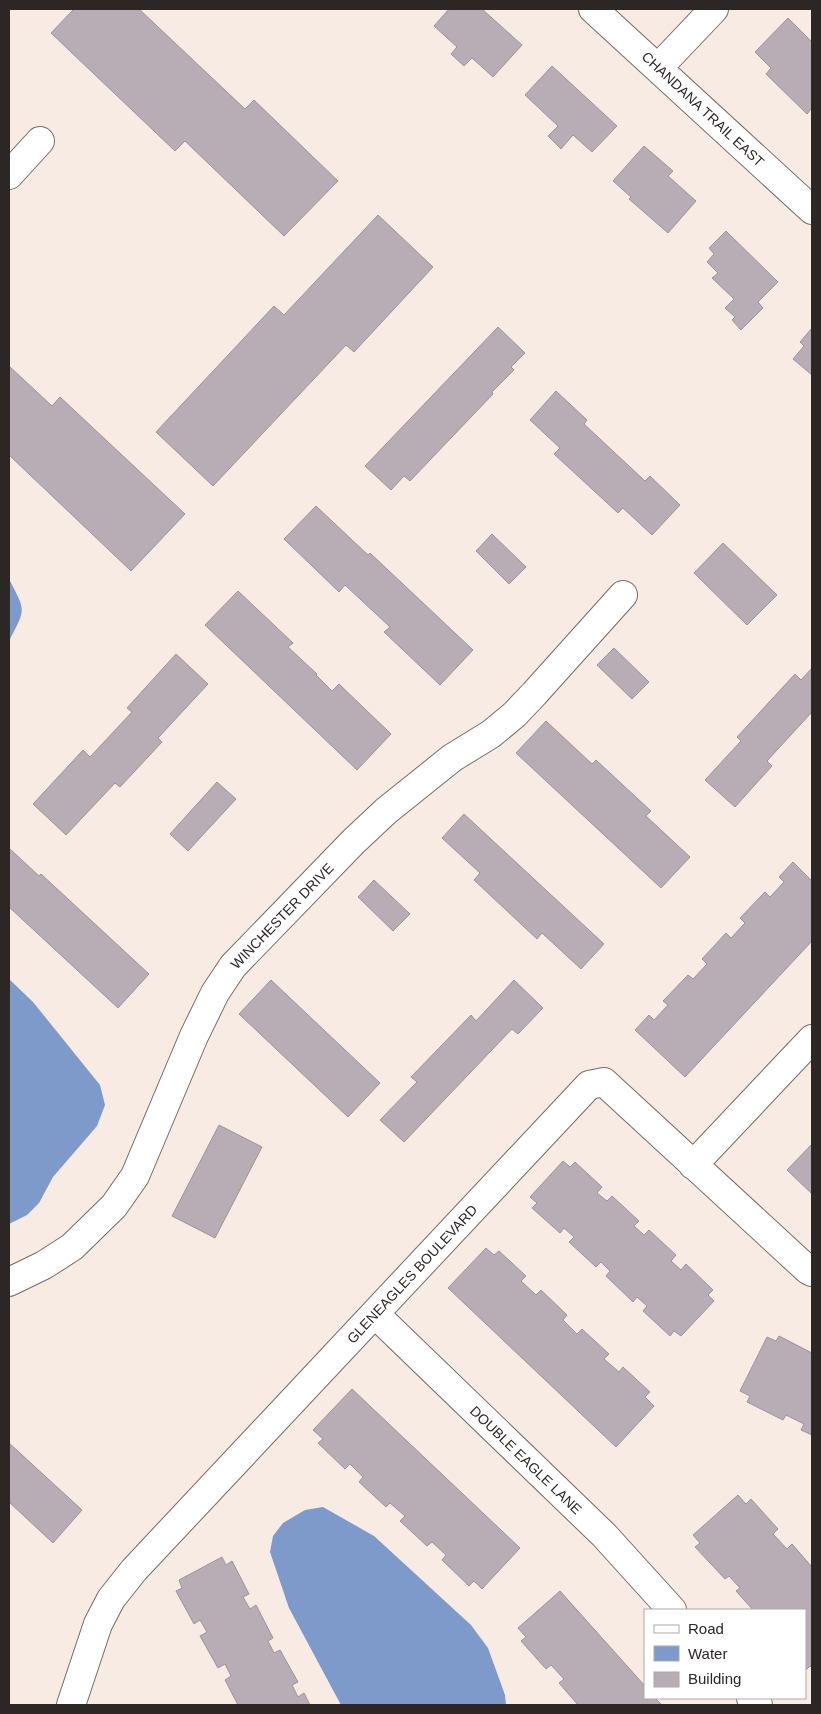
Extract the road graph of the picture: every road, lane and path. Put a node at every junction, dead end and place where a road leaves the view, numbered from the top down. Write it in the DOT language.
graph roads {
  1 [pos="594,9"];
  2 [pos="714,9"];
  3 [pos="658,68"];
  4 [pos="40,141"];
  5 [pos="9,175"];
  6 [pos="812,210"];
  7 [pos="623,595"];
  8 [pos="812,1039"];
  9 [pos="693,1165"];
  10 [pos="812,1272"];
  11 [pos="9,1282"];
  12 [pos="375,1314"];
  13 [pos="671,1609"];
  14 [pos="71,1705"];
  1 -- 3 [label="street, CHANDANA TRAIL EAST"];
  2 -- 3 [label="street"];
  3 -- 6 [label="street, CHANDANA TRAIL EAST"];
  4 -- 5 [label="street"];
  7 -- 11 [label="street, WINCHESTER DRIVE"];
  8 -- 9 [label="street"];
  9 -- 10 [label="street, GLENEAGLES BOULEVARD"];
  9 -- 12 [label="street, GLENEAGLES BOULEVARD"];
  12 -- 13 [label="street, DOUBLE EAGLE LANE"];
  12 -- 14 [label="street, GLENEAGLES BOULEVARD"];
}
